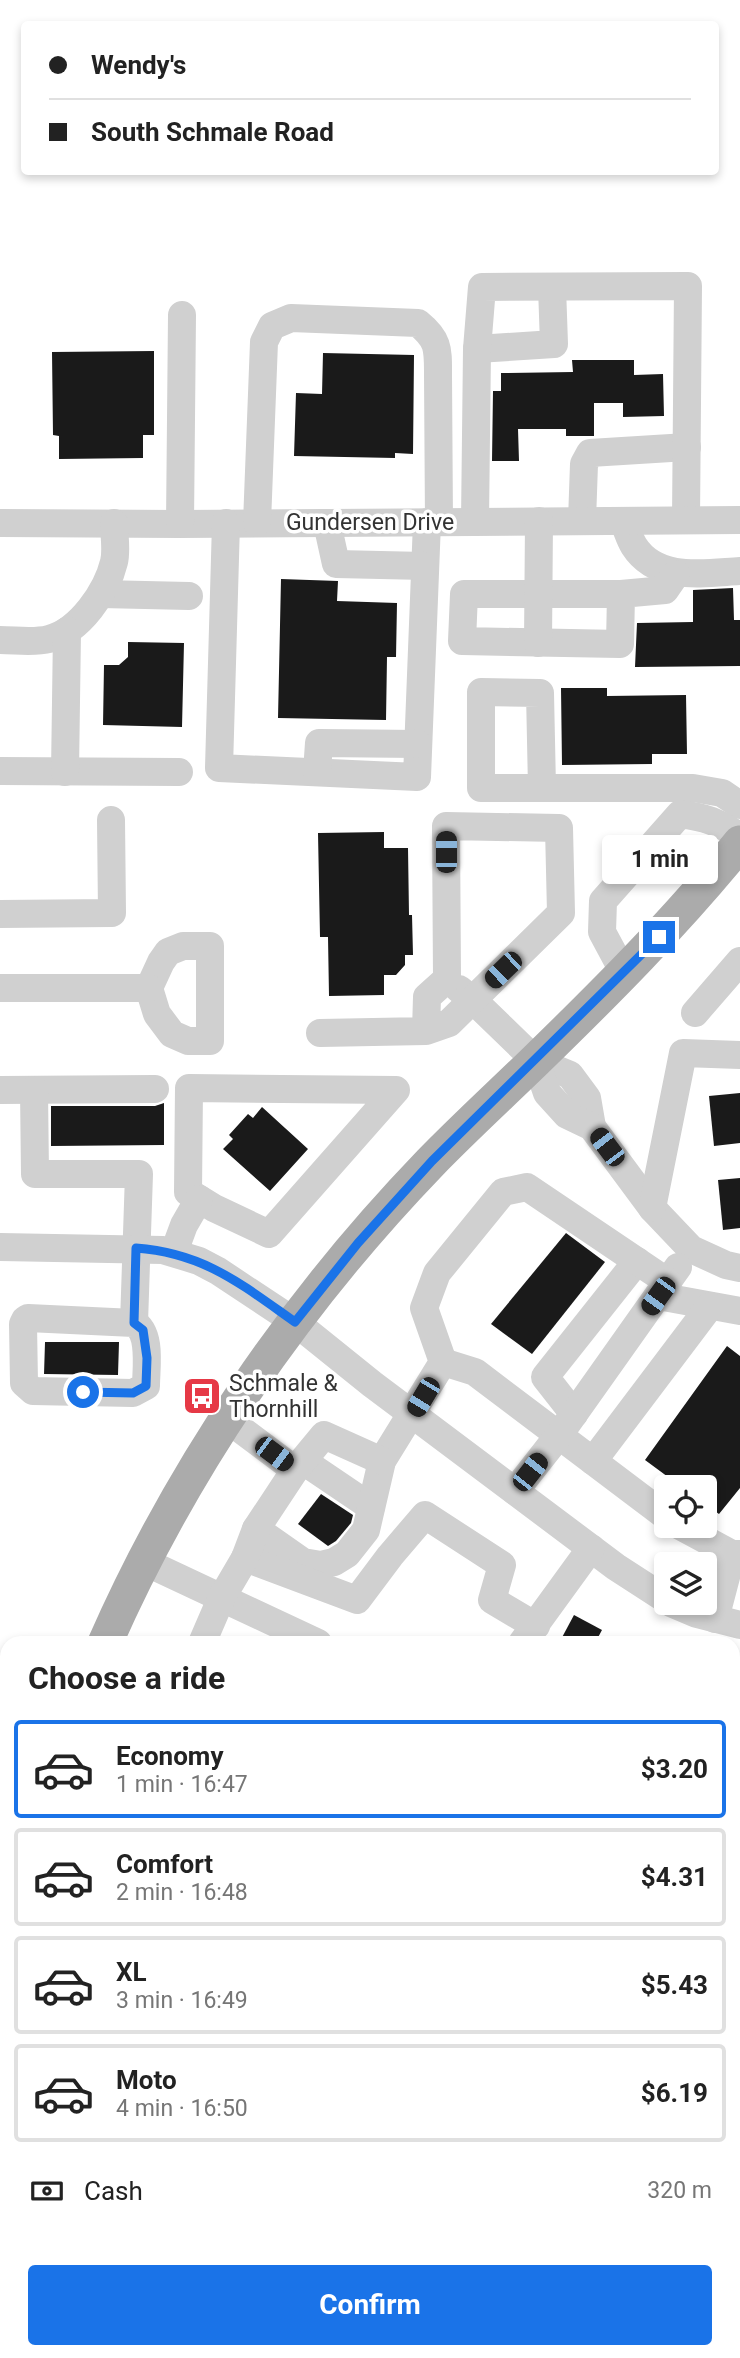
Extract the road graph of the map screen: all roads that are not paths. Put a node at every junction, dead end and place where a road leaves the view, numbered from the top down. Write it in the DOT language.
graph roads {
  1 [pos="552,287"];
  2 [pos="182,315"];
  3 [pos="477,349"];
  4 [pos="687,446"];
  5 [pos="623,520"];
  6 [pos="686,520"];
  7 [pos="740,520"];
  8 [pos="539,521"];
  9 [pos="582,521"];
  10 [pos="433,522"];
  11 [pos="475,522"];
  12 [pos="0,523"];
  13 [pos="114,523"];
  14 [pos="226,523"];
  15 [pos="257,523"];
  16 [pos="327,523"];
  17 [pos="180,524"];
  18 [pos="425,566"];
  19 [pos="740,571"];
  20 [pos="676,573"];
  21 [pos="538,593"];
  22 [pos="100,594"];
  23 [pos="621,594"];
  24 [pos="189,596"];
  25 [pos="68,631"];
  26 [pos="0,640"];
  27 [pos="538,643"];
  28 [pos="0,771"];
  29 [pos="65,772"];
  30 [pos="179,772"];
  31 [pos="541,788"];
  32 [pos="740,805"];
  33 [pos="111,820"];
  34 [pos="738,847"];
  35 [pos="0,914"];
  36 [pos="740,961"];
  37 [pos="624,974"];
  38 [pos="447,979"];
  39 [pos="0,988"];
  40 [pos="149,988"];
  41 [pos="473,1000"];
  42 [pos="695,1013"];
  43 [pos="426,1031"];
  44 [pos="320,1033"];
  45 [pos="740,1055"];
  46 [pos="536,1061"];
  47 [pos="155,1089"];
  48 [pos="0,1090"];
  49 [pos="34,1090"];
  50 [pos="206,1204"];
  51 [pos="652,1208"];
  52 [pos="0,1247"];
  53 [pos="136,1248"];
  54 [pos="691,1249"];
  55 [pos="182,1255"];
  56 [pos="637,1261"];
  57 [pos="740,1268"];
  58 [pos="663,1289"];
  59 [pos="710,1306"];
  60 [pos="740,1311"];
  61 [pos="295,1322"];
  62 [pos="134,1323"];
  63 [pos="443,1362"];
  64 [pos="413,1414"];
  65 [pos="227,1419"];
  66 [pos="567,1424"];
  67 [pos="382,1461"];
  68 [pos="593,1461"];
  69 [pos="299,1465"];
  70 [pos="515,1491"];
  71 [pos="371,1507"];
  72 [pos="654,1507"];
  73 [pos="256,1529"];
  74 [pos="704,1538"];
  75 [pos="591,1548"];
  76 [pos="736,1554"];
  77 [pos="245,1558"];
  78 [pos="143,1561"];
  79 [pos="654,1592"];
  80 [pos="221,1599"];
  81 [pos="707,1615"];
  82 [pos="728,1622"];
  83 [pos="529,1635"];
  84 [pos="108,1636"];
  85 [pos="205,1636"];
  86 [pos="303,1636"];
  1 -- 3 [label="street"];
  1 -- 3 [label="street"];
  1 -- 4 [label="street"];
  2 -- 17 [label="street"];
  3 -- 11 [label="street"];
  4 -- 6 [label="street"];
  4 -- 9 [label="street"];
  5 -- 6 [label="street, Gundersen Drive"];
  5 -- 9 [label="street, Gundersen Drive"];
  5 -- 20 [label="street"];
  6 -- 7 [label="street, Gundersen Drive"];
  8 -- 9 [label="street, Gundersen Drive"];
  8 -- 11 [label="street, Gundersen Drive"];
  8 -- 21 [label="street"];
  10 -- 11 [label="street, Gundersen Drive"];
  10 -- 15 [label="street"];
  10 -- 16 [label="street, Gundersen Drive"];
  10 -- 18 [label="street"];
  12 -- 13 [label="street, Gundersen Drive"];
  13 -- 17 [label="street, Gundersen Drive"];
  13 -- 22 [label="street"];
  14 -- 15 [label="street, Gundersen Drive"];
  14 -- 17 [label="street, Gundersen Drive"];
  14 -- 18 [label="street"];
  15 -- 16 [label="street, Gundersen Drive"];
  16 -- 18 [label="street"];
  19 -- 20 [label="street"];
  20 -- 23 [label="street"];
  21 -- 23 [label="street"];
  21 -- 27 [label="street"];
  21 -- 27 [label="street"];
  22 -- 24 [label="street"];
  22 -- 25 [label="street"];
  23 -- 27 [label="street"];
  25 -- 26 [label="street"];
  25 -- 29 [label="street"];
  28 -- 29 [label="street"];
  29 -- 30 [label="street"];
  31 -- 32 [label="street"];
  33 -- 35 [label="street"];
  34 -- 37 [label="main road"];
  34 -- 37 [label="street"];
  36 -- 42 [label="street"];
  37 -- 46 [label="main road"];
  38 -- 41 [label="street"];
  38 -- 41 [label="street"];
  38 -- 43 [label="street"];
  39 -- 40 [label="street"];
  41 -- 43 [label="street"];
  41 -- 46 [label="street"];
  43 -- 44 [label="street"];
  45 -- 51 [label="street"];
  46 -- 51 [label="street"];
  46 -- 61 [label="main road"];
  47 -- 49 [label="street"];
  48 -- 49 [label="street"];
  49 -- 53 [label="street"];
  50 -- 50 [label="street"];
  50 -- 55 [label="street"];
  51 -- 54 [label="street"];
  52 -- 53 [label="street"];
  53 -- 55 [label="street"];
  53 -- 62 [label="street"];
  54 -- 57 [label="street"];
  54 -- 58 [label="street"];
  55 -- 61 [label="street"];
  56 -- 58 [label="street"];
  56 -- 63 [label="street"];
  56 -- 66 [label="street"];
  58 -- 59 [label="street"];
  58 -- 66 [label="street"];
  59 -- 60 [label="street"];
  59 -- 68 [label="street"];
  61 -- 64 [label="street"];
  61 -- 65 [label="main road"];
  62 -- 62 [label="street"];
  63 -- 64 [label="street"];
  63 -- 66 [label="street"];
  64 -- 67 [label="street"];
  64 -- 70 [label="street"];
  65 -- 69 [label="street"];
  65 -- 78 [label="main road"];
  66 -- 68 [label="street"];
  66 -- 70 [label="street"];
  67 -- 69 [label="street"];
  67 -- 71 [label="street"];
  68 -- 72 [label="street"];
  69 -- 71 [label="street"];
  69 -- 73 [label="street"];
  70 -- 75 [label="street"];
  71 -- 73 [label="street"];
  73 -- 77 [label="street"];
  74 -- 76 [label="street"];
  75 -- 79 [label="street"];
  75 -- 83 [label="street"];
  76 -- 82 [label="street"];
  77 -- 80 [label="street"];
  77 -- 83 [label="street"];
  78 -- 80 [label="street"];
  78 -- 84 [label="main road"];
  80 -- 85 [label="street"];
  80 -- 86 [label="street"];
  81 -- 82 [label="street"];
}
